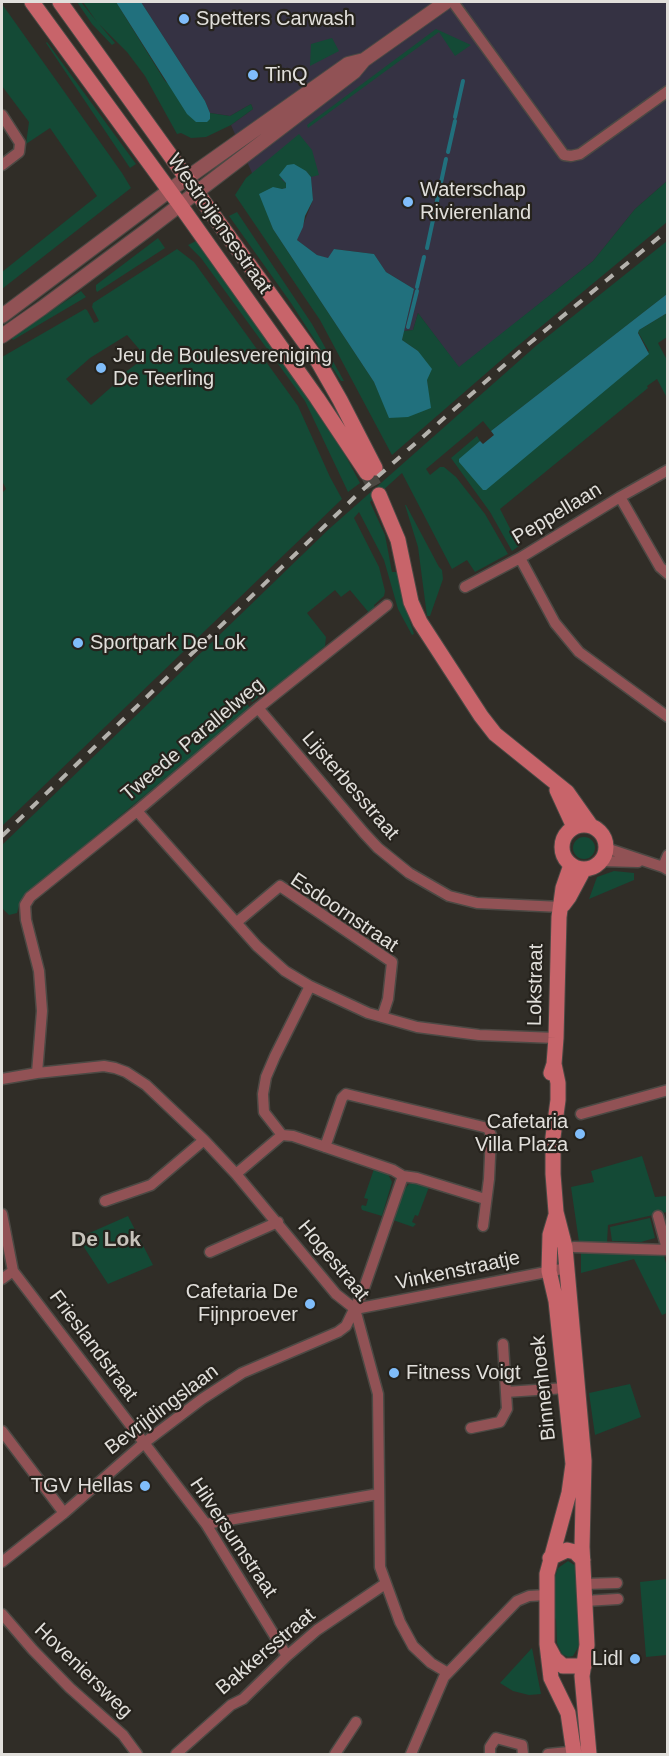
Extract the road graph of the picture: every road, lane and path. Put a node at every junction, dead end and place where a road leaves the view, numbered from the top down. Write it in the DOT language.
graph roads {
  1 [pos="32,2"];
  2 [pos="60,2"];
  3 [pos="446,2"];
  4 [pos="453,2"];
  5 [pos="364,60"];
  6 [pos="668,91"];
  7 [pos="3,121"];
  8 [pos="2,165"];
  9 [pos="187,177"];
  10 [pos="170,190"];
  11 [pos="198,192"];
  12 [pos="180,205"];
  13 [pos="2,316"];
  14 [pos="2,336"];
  15 [pos="668,470"];
  16 [pos="382,492"];
  17 [pos="620,497"];
  18 [pos="520,558"];
  19 [pos="668,574"];
  20 [pos="465,587"];
  21 [pos="387,606"];
  22 [pos="258,708"];
  23 [pos="668,717"];
  24 [pos="546,775"];
  25 [pos="137,811"];
  26 [pos="591,826"];
  27 [pos="574,827"];
  28 [pos="604,854"];
  29 [pos="668,855"];
  30 [pos="662,866"];
  31 [pos="577,867"];
  32 [pos="561,907"];
  33 [pos="237,922"];
  34 [pos="310,986"];
  35 [pos="382,1017"];
  36 [pos="556,1038"];
  37 [pos="554,1064"];
  38 [pos="37,1073"];
  39 [pos="2,1079"];
  40 [pos="668,1090"];
  41 [pos="581,1114"];
  42 [pos="282,1135"];
  43 [pos="204,1140"];
  44 [pos="326,1147"];
  45 [pos="236,1174"];
  46 [pos="403,1176"];
  47 [pos="485,1199"];
  48 [pos="105,1201"];
  49 [pos="556,1212"];
  50 [pos="2,1214"];
  51 [pos="658,1216"];
  52 [pos="278,1222"];
  53 [pos="483,1226"];
  54 [pos="574,1247"];
  55 [pos="667,1249"];
  56 [pos="210,1252"];
  57 [pos="567,1268"];
  58 [pos="549,1270"];
  59 [pos="13,1271"];
  60 [pos="2,1279"];
  61 [pos="355,1309"];
  62 [pos="503,1344"];
  63 [pos="566,1388"];
  64 [pos="506,1392"];
  65 [pos="471,1428"];
  66 [pos="2,1431"];
  67 [pos="144,1443"];
  68 [pos="378,1494"];
  69 [pos="64,1513"];
  70 [pos="206,1524"];
  71 [pos="550,1558"];
  72 [pos="583,1560"];
  73 [pos="2,1562"];
  74 [pos="617,1583"];
  75 [pos="385,1584"];
  76 [pos="584,1584"];
  77 [pos="542,1595"];
  78 [pos="618,1599"];
  79 [pos="585,1600"];
  80 [pos="2,1614"];
  81 [pos="547,1644"];
  82 [pos="287,1656"];
  83 [pos="584,1666"];
  84 [pos="448,1673"];
  85 [pos="356,1722"];
  86 [pos="581,1752"];
  87 [pos="137,1755"];
  88 [pos="176,1755"];
  89 [pos="334,1755"];
  90 [pos="411,1755"];
  91 [pos="490,1755"];
  92 [pos="523,1755"];
  93 [pos="548,1755"];
  1 -- 10 [label="main road, Westroijensestraat"];
  2 -- 9 [label="main road, Westroijensestraat"];
  3 -- 5 [label="street"];
  4 -- 6 [label="street"];
  5 -- 9 [label="street"];
  5 -- 11 [label="street"];
  7 -- 8 [label="street"];
  9 -- 10 [label="street"];
  9 -- 11 [label="main road, Westroijensestraat"];
  10 -- 12 [label="main road, Westroijensestraat"];
  10 -- 13 [label="street"];
  11 -- 12 [label="street"];
  11 -- 12 [label="main road, Westroijensestraat"];
  12 -- 14 [label="street"];
  15 -- 17 [label="street, Peppellaan"];
  16 -- 24 [label="main road"];
  17 -- 18 [label="street, Peppellaan"];
  17 -- 19 [label="street"];
  18 -- 20 [label="street, Peppellaan"];
  18 -- 23 [label="street"];
  21 -- 22 [label="street, Tweede Parallelweg"];
  22 -- 25 [label="street, Tweede Parallelweg"];
  22 -- 32 [label="street, Lijsterbesstraat"];
  24 -- 26 [label="main road"];
  24 -- 27 [label="main road"];
  25 -- 33 [label="street"];
  25 -- 38 [label="street, Tweede Parallelweg"];
  26 -- 27 [label="main road"];
  26 -- 28 [label="main road"];
  27 -- 31 [label="main road"];
  28 -- 30 [label="street"];
  28 -- 31 [label="main road"];
  29 -- 30 [label="street"];
  31 -- 32 [label="main road, Lokstraat"];
  32 -- 36 [label="main road, Lokstraat"];
  33 -- 34 [label="street"];
  33 -- 35 [label="street, Esdoornstraat"];
  34 -- 35 [label="street"];
  34 -- 42 [label="street"];
  35 -- 36 [label="street"];
  36 -- 37 [label="main road, Lokstraat"];
  37 -- 49 [label="main road, Binnenhoek"];
  38 -- 39 [label="street, Hogestraat"];
  38 -- 43 [label="street, Hogestraat"];
  40 -- 41 [label="street"];
  42 -- 44 [label="street"];
  42 -- 45 [label="street"];
  43 -- 45 [label="street, Hogestraat"];
  43 -- 48 [label="street"];
  44 -- 46 [label="street"];
  44 -- 47 [label="street"];
  45 -- 52 [label="street, Hogestraat"];
  46 -- 47 [label="street"];
  46 -- 61 [label="street, Bevrijdingslaan"];
  47 -- 53 [label="street"];
  49 -- 57 [label="main road, Binnenhoek"];
  49 -- 58 [label="main road, Binnenhoek"];
  50 -- 59 [label="street"];
  51 -- 55 [label="street"];
  52 -- 56 [label="street"];
  52 -- 61 [label="street, Hogestraat"];
  54 -- 55 [label="street"];
  57 -- 58 [label="street, Vinkenstraatje"];
  57 -- 72 [label="main road, Binnenhoek"];
  58 -- 61 [label="street, Vinkenstraatje"];
  58 -- 63 [label="main road, Binnenhoek"];
  59 -- 60 [label="street"];
  59 -- 67 [label="street, Frieslandstraat"];
  61 -- 67 [label="street, Bevrijdingslaan"];
  61 -- 68 [label="street, Hogestraat"];
  62 -- 64 [label="street"];
  63 -- 64 [label="street"];
  63 -- 71 [label="main road, Binnenhoek"];
  64 -- 65 [label="street"];
  66 -- 69 [label="street"];
  67 -- 69 [label="street, Bevrijdingslaan"];
  67 -- 70 [label="street, Hilversumstraat"];
  68 -- 70 [label="street"];
  68 -- 75 [label="street, Hogestraat"];
  69 -- 73 [label="street, Bevrijdingslaan"];
  70 -- 82 [label="street, Hilversumstraat"];
  71 -- 72 [label="main road"];
  71 -- 77 [label="main road, Binnenhoek"];
  72 -- 76 [label="main road, Binnenhoek"];
  74 -- 76 [label="street"];
  75 -- 82 [label="street, Bakkersstraat"];
  75 -- 84 [label="street, Hogestraat"];
  76 -- 79 [label="main road, Binnenhoek"];
  77 -- 81 [label="main road, Binnenhoek"];
  77 -- 84 [label="street"];
  78 -- 79 [label="street"];
  79 -- 83 [label="main road, Binnenhoek"];
  80 -- 87 [label="street, Hoveniersweg"];
  81 -- 83 [label="main road"];
  81 -- 86 [label="main road, Binnenhoek"];
  82 -- 88 [label="street, Bakkersstraat"];
  83 -- 86 [label="main road, Binnenhoek"];
  84 -- 90 [label="street"];
  85 -- 89 [label="street"];
  86 -- 93 [label="street"];
  91 -- 92 [label="street"];
}
